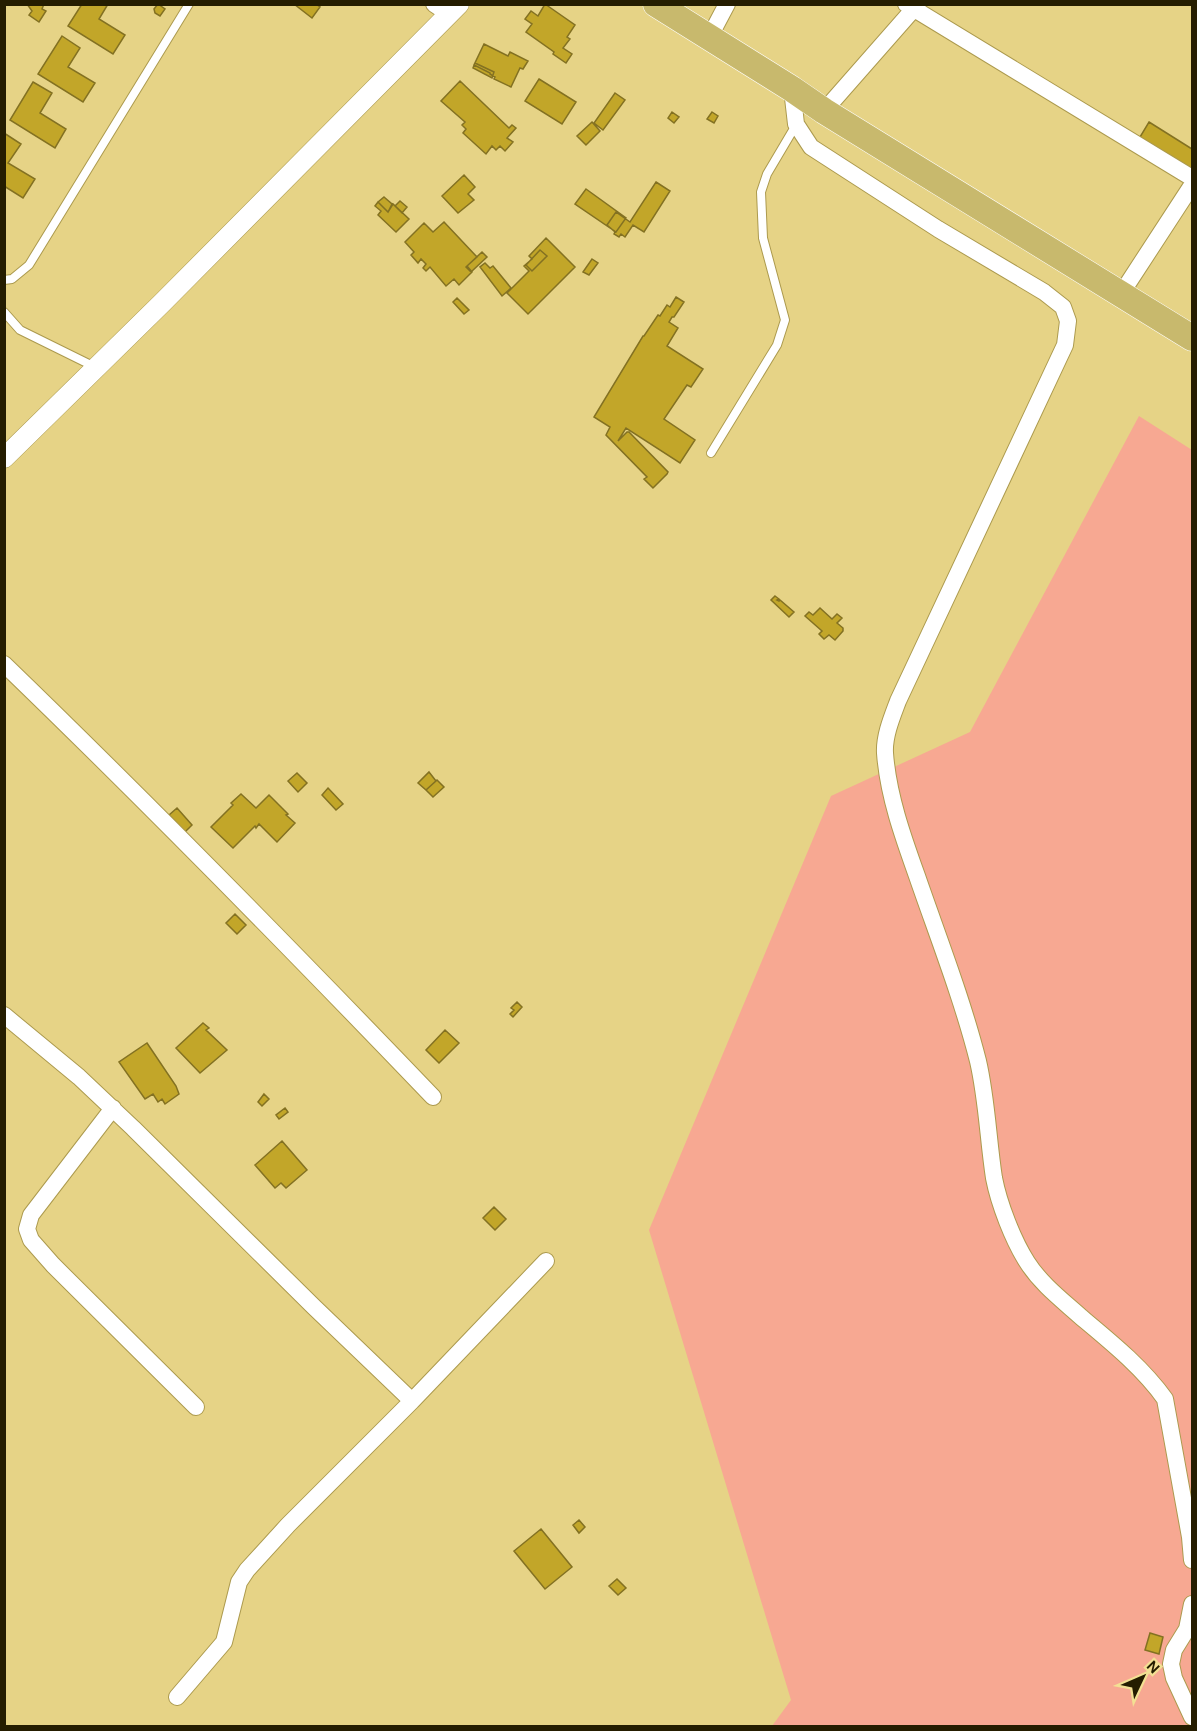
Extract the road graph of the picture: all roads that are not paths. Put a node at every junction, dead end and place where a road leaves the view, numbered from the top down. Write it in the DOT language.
graph roads {
  1 [pos="189,4"];
  2 [pos="727,4"];
  3 [pos="913,6"];
  4 [pos="447,8"];
  5 [pos="670,9"];
  6 [pos="709,38"];
  7 [pos="792,89"];
  8 [pos="824,111"];
  9 [pos="796,124"];
  10 [pos="1192,178"];
  11 [pos="1192,185"];
  12 [pos="4,280"];
  13 [pos="1121,294"];
  14 [pos="4,312"];
  15 [pos="1192,338"];
  16 [pos="96,368"];
  17 [pos="711,453"];
  18 [pos="4,458"];
  19 [pos="4,664"];
  20 [pos="4,1015"];
  21 [pos="433,1097"];
  22 [pos="113,1108"];
  23 [pos="546,1262"];
  24 [pos="412,1401"];
  25 [pos="196,1407"];
  26 [pos="1192,1560"];
  27 [pos="1192,1604"];
  28 [pos="177,1696"];
  29 [pos="1192,1717"];
  1 -- 12 [label="lane"];
  2 -- 6 [label="street"];
  3 -- 8 [label="street"];
  3 -- 10 [label="street"];
  4 -- 16 [label="street"];
  5 -- 6 [label="main road"];
  6 -- 7 [label="main road"];
  7 -- 8 [label="main road"];
  7 -- 9 [label="street"];
  8 -- 13 [label="main road"];
  9 -- 17 [label="lane"];
  9 -- 26 [label="street"];
  11 -- 13 [label="street"];
  13 -- 15 [label="main road"];
  14 -- 16 [label="lane"];
  16 -- 18 [label="street"];
  19 -- 21 [label="street"];
  20 -- 22 [label="street"];
  22 -- 24 [label="street"];
  22 -- 25 [label="street"];
  23 -- 24 [label="street"];
  24 -- 28 [label="street"];
  27 -- 29 [label="street"];
}
